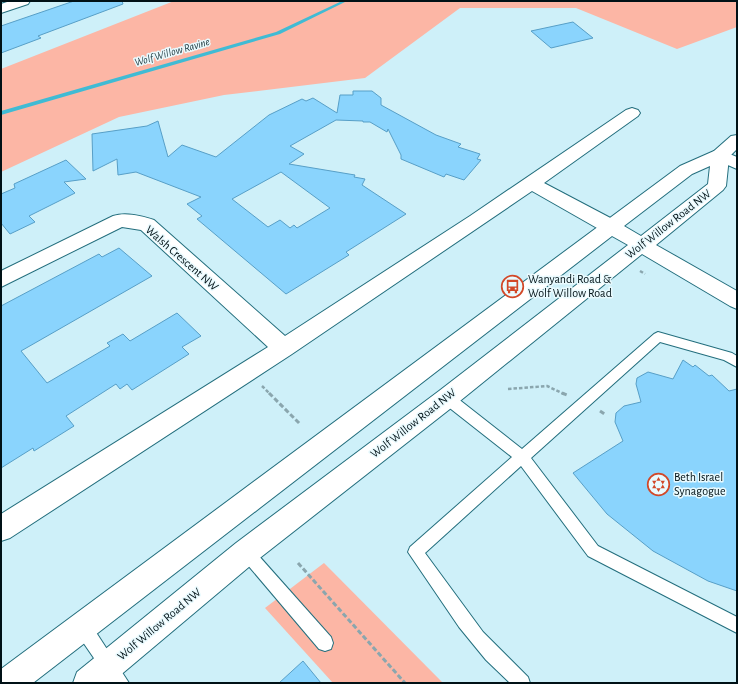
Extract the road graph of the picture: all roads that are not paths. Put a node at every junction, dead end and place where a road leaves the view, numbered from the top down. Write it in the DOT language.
graph roads {
  1 [pos="23,1"];
  2 [pos="1,9"];
  3 [pos="632,113"];
  4 [pos="737,140"];
  5 [pos="720,155"];
  6 [pos="737,164"];
  7 [pos="532,184"];
  8 [pos="611,227"];
  9 [pos="642,245"];
  10 [pos="1,280"];
  11 [pos="737,302"];
  12 [pos="284,348"];
  13 [pos="737,362"];
  14 [pos="447,398"];
  15 [pos="522,458"];
  16 [pos="1,529"];
  17 [pos="246,552"];
  18 [pos="737,625"];
  19 [pos="82,626"];
  20 [pos="325,643"];
  21 [pos="106,677"];
  22 [pos="13,680"];
  23 [pos="522,683"];
  1 -- 2 [label="street"];
  3 -- 7 [label="street"];
  4 -- 5 [label="street"];
  5 -- 6 [label="street"];
  5 -- 8 [label="street"];
  5 -- 9 [label="street, Wolf Willow Road NW"];
  7 -- 8 [label="street"];
  7 -- 12 [label="street"];
  8 -- 9 [label="street"];
  8 -- 19 [label="street"];
  9 -- 11 [label="street"];
  9 -- 14 [label="street, Wolf Willow Road NW"];
  10 -- 12 [label="street, Walsh Crescent NW"];
  12 -- 16 [label="street"];
  13 -- 15 [label="lane"];
  14 -- 15 [label="lane"];
  14 -- 17 [label="street, Wolf Willow Road NW"];
  15 -- 18 [label="lane"];
  15 -- 23 [label="lane"];
  17 -- 20 [label="lane"];
  17 -- 21 [label="street, Wolf Willow Road NW"];
  19 -- 21 [label="lane"];
  19 -- 22 [label="street"];
}
